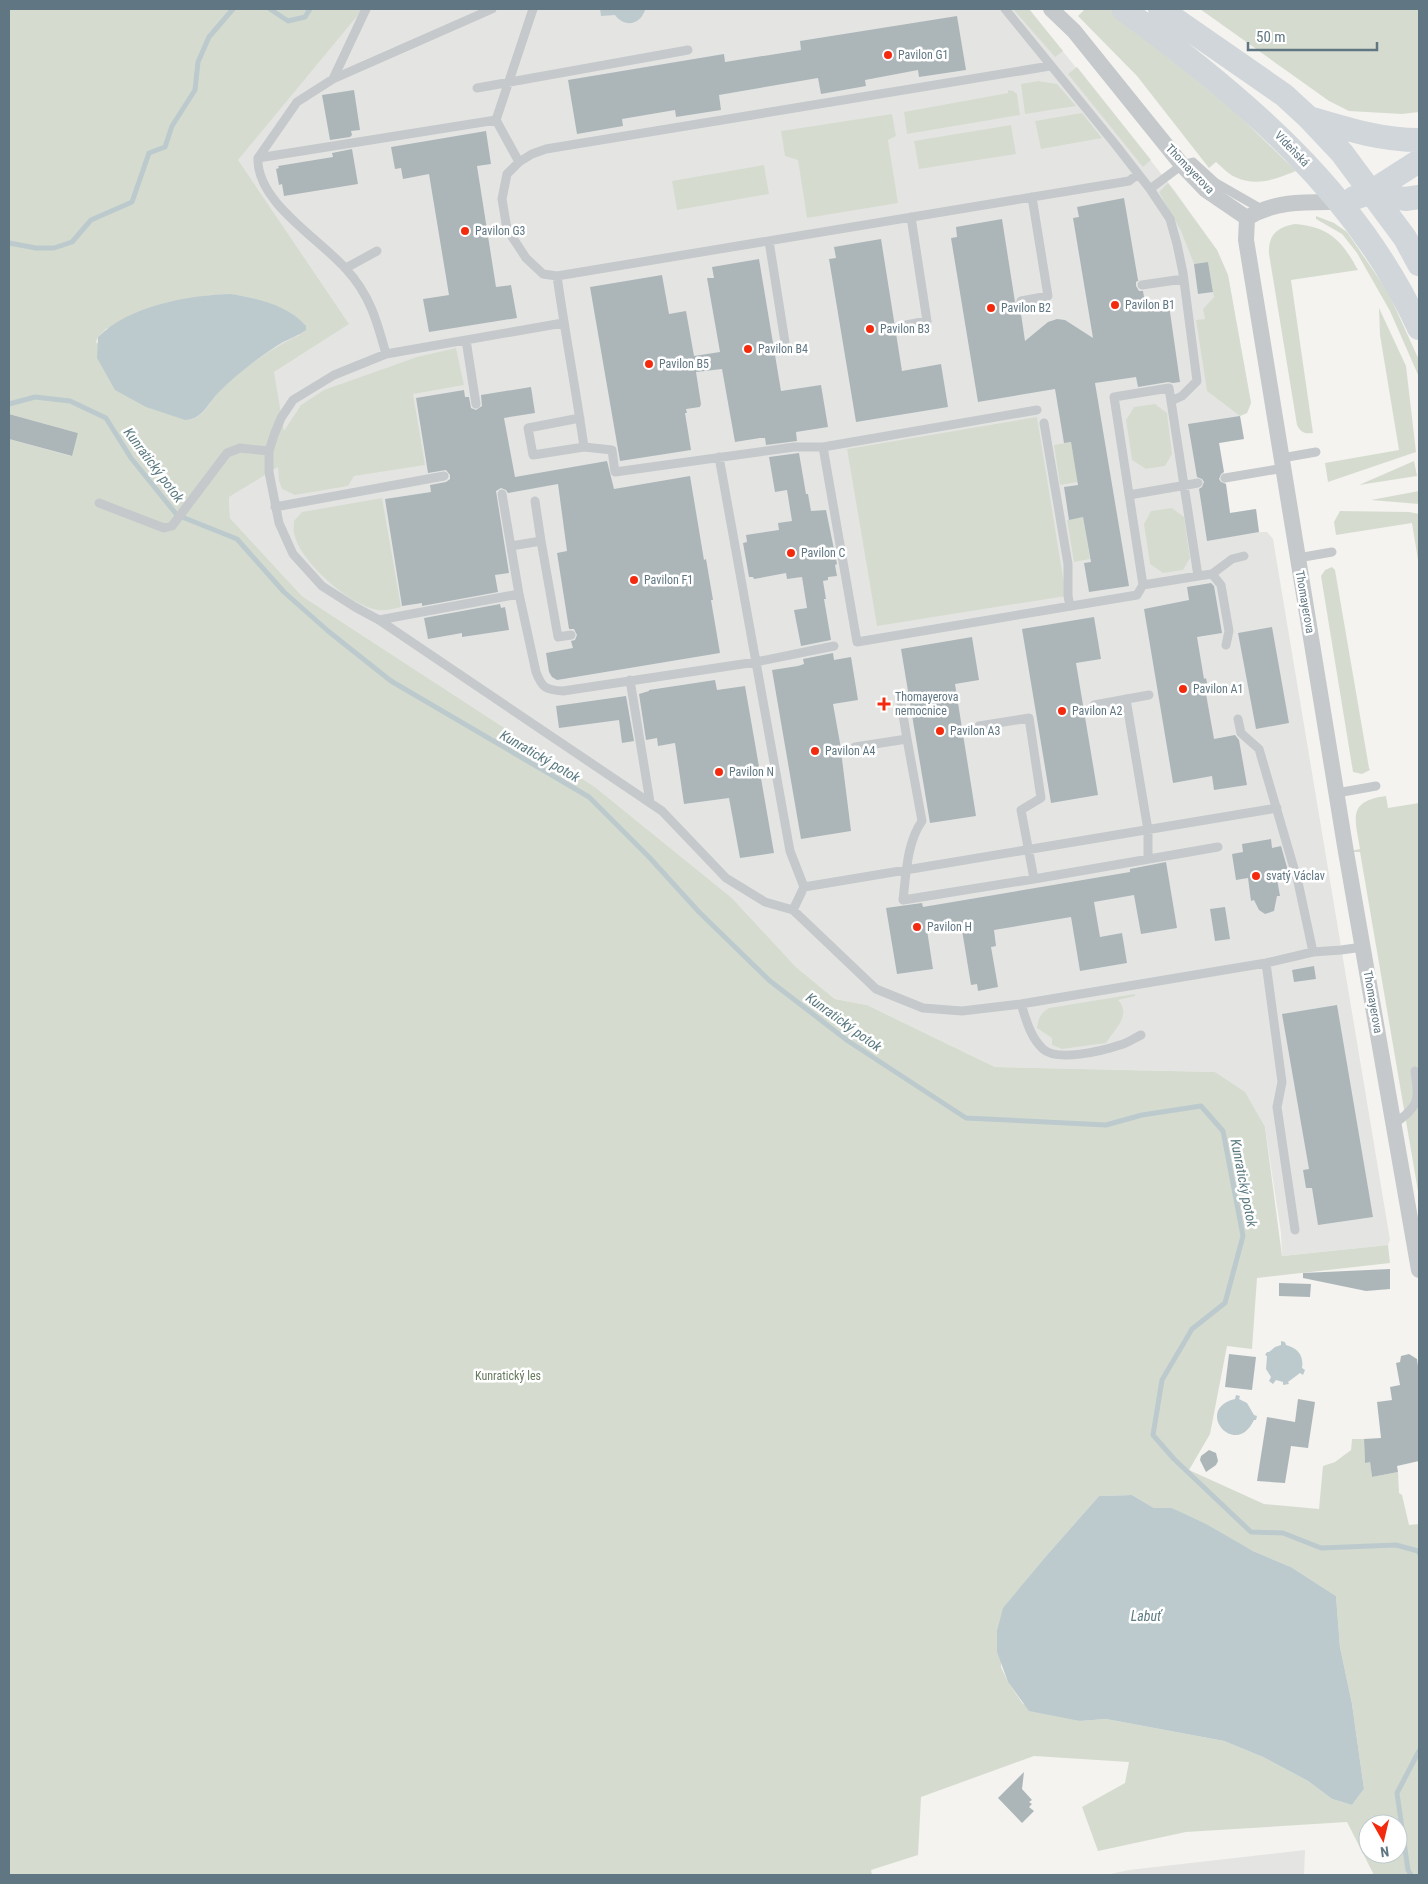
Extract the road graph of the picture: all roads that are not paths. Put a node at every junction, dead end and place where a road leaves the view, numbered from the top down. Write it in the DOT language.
graph roads {
  1 [pos="366,9"];
  2 [pos="492,9"];
  3 [pos="533,9"];
  4 [pos="1005,9"];
  5 [pos="1051,9"];
  6 [pos="1122,9"];
  7 [pos="1160,9"];
  8 [pos="688,50"];
  9 [pos="1050,66"];
  10 [pos="334,80"];
  11 [pos="507,83"];
  12 [pos="477,88"];
  13 [pos="1309,118"];
  14 [pos="496,120"];
  15 [pos="1419,140"];
  16 [pos="258,158"];
  17 [pos="1419,160"];
  18 [pos="519,162"];
  19 [pos="1182,165"];
  20 [pos="1138,174"];
  21 [pos="1150,188"];
  22 [pos="1369,193"];
  23 [pos="1032,197"];
  24 [pos="1419,197"];
  25 [pos="1341,202"];
  26 [pos="1263,210"];
  27 [pos="911,218"];
  28 [pos="1247,218"];
  29 [pos="769,241"];
  30 [pos="377,251"];
  31 [pos="1419,264"];
  32 [pos="346,268"];
  33 [pos="557,276"];
  34 [pos="1183,279"];
  35 [pos="1142,285"];
  36 [pos="1021,301"];
  37 [pos="563,323"];
  38 [pos="906,325"];
  39 [pos="1419,328"];
  40 [pos="466,340"];
  41 [pos="786,342"];
  42 [pos="386,354"];
  43 [pos="1171,402"];
  44 [pos="476,404"];
  45 [pos="1037,410"];
  46 [pos="580,418"];
  47 [pos="1044,423"];
  48 [pos="584,447"];
  49 [pos="823,447"];
  50 [pos="269,451"];
  51 [pos="1316,452"];
  52 [pos="719,457"];
  53 [pos="1283,463"];
  54 [pos="444,476"];
  55 [pos="1225,478"];
  56 [pos="1198,483"];
  57 [pos="1184,485"];
  58 [pos="502,494"];
  59 [pos="1129,495"];
  60 [pos="535,501"];
  61 [pos="99,503"];
  62 [pos="275,507"];
  63 [pos="542,540"];
  64 [pos="511,546"];
  65 [pos="1332,552"];
  66 [pos="1244,556"];
  67 [pos="1298,558"];
  68 [pos="1212,574"];
  69 [pos="1198,576"];
  70 [pos="1143,585"];
  71 [pos="519,594"];
  72 [pos="1070,606"];
  73 [pos="379,620"];
  74 [pos="571,634"];
  75 [pos="1226,645"];
  76 [pos="834,646"];
  77 [pos="756,662"];
  78 [pos="630,680"];
  79 [pos="1149,694"];
  80 [pos="900,697"];
  81 [pos="1126,699"];
  82 [pos="1094,705"];
  83 [pos="1238,719"];
  84 [pos="979,726"];
  85 [pos="907,739"];
  86 [pos="855,747"];
  87 [pos="1376,786"];
  88 [pos="1338,793"];
  89 [pos="650,802"];
  90 [pos="1277,808"];
  91 [pos="1148,830"];
  92 [pos="1218,846"];
  93 [pos="1028,850"];
  94 [pos="1148,858"];
  95 [pos="906,870"];
  96 [pos="1034,879"];
  97 [pos="804,886"];
  98 [pos="793,910"];
  99 [pos="1363,947"];
  100 [pos="1313,952"];
  101 [pos="1266,963"];
  102 [pos="1020,1004"];
  103 [pos="1141,1035"];
  104 [pos="1415,1071"];
  105 [pos="1394,1124"];
  106 [pos="1295,1230"];
  107 [pos="1419,1270"];
  1 -- 10 [label="lane"];
  2 -- 10 [label="lane"];
  3 -- 11 [label="lane"];
  4 -- 9 [label="lane"];
  5 -- 19 [label="street, Thomayerova"];
  6 -- 25 [label="main road, Vídeňská"];
  7 -- 13 [label="main road"];
  8 -- 11 [label="lane"];
  9 -- 18 [label="lane"];
  9 -- 20 [label="lane"];
  10 -- 16 [label="lane"];
  11 -- 12 [label="lane"];
  11 -- 14 [label="lane"];
  13 -- 15 [label="main road"];
  13 -- 22 [label="main road"];
  14 -- 16 [label="lane"];
  14 -- 18 [label="lane"];
  16 -- 32 [label="lane"];
  17 -- 22 [label="main road"];
  18 -- 33 [label="lane"];
  19 -- 21 [label="lane"];
  19 -- 26 [label="lane"];
  19 -- 28 [label="street, Thomayerova"];
  20 -- 21 [label="lane"];
  20 -- 23 [label="lane"];
  21 -- 34 [label="lane"];
  22 -- 24 [label="main road"];
  22 -- 25 [label="main road"];
  22 -- 31 [label="main road"];
  23 -- 27 [label="lane"];
  23 -- 36 [label="lane"];
  25 -- 26 [label="street"];
  25 -- 39 [label="main road, Vídeňská"];
  26 -- 28 [label="street"];
  27 -- 29 [label="lane"];
  27 -- 38 [label="lane"];
  28 -- 53 [label="street, Thomayerova"];
  29 -- 33 [label="lane"];
  29 -- 41 [label="lane"];
  30 -- 32 [label="lane"];
  32 -- 42 [label="lane"];
  33 -- 37 [label="lane"];
  34 -- 35 [label="lane"];
  34 -- 43 [label="lane"];
  37 -- 40 [label="lane"];
  37 -- 46 [label="lane"];
  40 -- 42 [label="lane"];
  40 -- 44 [label="lane"];
  42 -- 50 [label="lane"];
  43 -- 57 [label="lane"];
  43 -- 59 [label="lane"];
  45 -- 49 [label="lane"];
  46 -- 48 [label="lane"];
  46 -- 48 [label="lane"];
  47 -- 72 [label="lane"];
  48 -- 52 [label="lane"];
  49 -- 52 [label="lane"];
  49 -- 72 [label="lane"];
  50 -- 61 [label="lane"];
  50 -- 62 [label="lane"];
  51 -- 53 [label="lane"];
  52 -- 77 [label="lane"];
  53 -- 55 [label="lane"];
  53 -- 67 [label="street, Thomayerova"];
  54 -- 62 [label="lane"];
  56 -- 57 [label="lane"];
  57 -- 59 [label="lane"];
  57 -- 69 [label="lane"];
  58 -- 64 [label="lane"];
  59 -- 70 [label="lane"];
  60 -- 63 [label="lane"];
  62 -- 73 [label="lane"];
  63 -- 64 [label="lane"];
  63 -- 74 [label="lane"];
  64 -- 71 [label="lane"];
  65 -- 67 [label="lane"];
  66 -- 68 [label="lane"];
  67 -- 88 [label="street, Thomayerova"];
  68 -- 69 [label="lane"];
  68 -- 75 [label="lane"];
  69 -- 70 [label="lane"];
  70 -- 72 [label="lane"];
  71 -- 73 [label="lane"];
  71 -- 78 [label="lane"];
  73 -- 89 [label="lane"];
  76 -- 77 [label="lane"];
  77 -- 78 [label="lane"];
  77 -- 97 [label="lane"];
  78 -- 89 [label="lane"];
  79 -- 81 [label="lane"];
  80 -- 85 [label="lane"];
  81 -- 82 [label="lane"];
  81 -- 91 [label="lane"];
  83 -- 90 [label="lane"];
  84 -- 93 [label="lane"];
  85 -- 86 [label="lane"];
  85 -- 95 [label="lane"];
  87 -- 88 [label="lane"];
  88 -- 99 [label="street, Thomayerova"];
  89 -- 98 [label="lane"];
  90 -- 91 [label="lane"];
  90 -- 100 [label="lane"];
  91 -- 93 [label="lane"];
  91 -- 94 [label="lane"];
  92 -- 94 [label="lane"];
  93 -- 95 [label="lane"];
  93 -- 96 [label="lane"];
  94 -- 96 [label="lane"];
  95 -- 96 [label="lane"];
  95 -- 97 [label="lane"];
  97 -- 98 [label="lane"];
  98 -- 102 [label="lane"];
  99 -- 100 [label="lane"];
  99 -- 105 [label="street, Thomayerova"];
  100 -- 101 [label="lane"];
  101 -- 102 [label="lane"];
  101 -- 106 [label="lane"];
  102 -- 103 [label="lane"];
  104 -- 105 [label="lane"];
  105 -- 107 [label="street, Thomayerova"];
}
